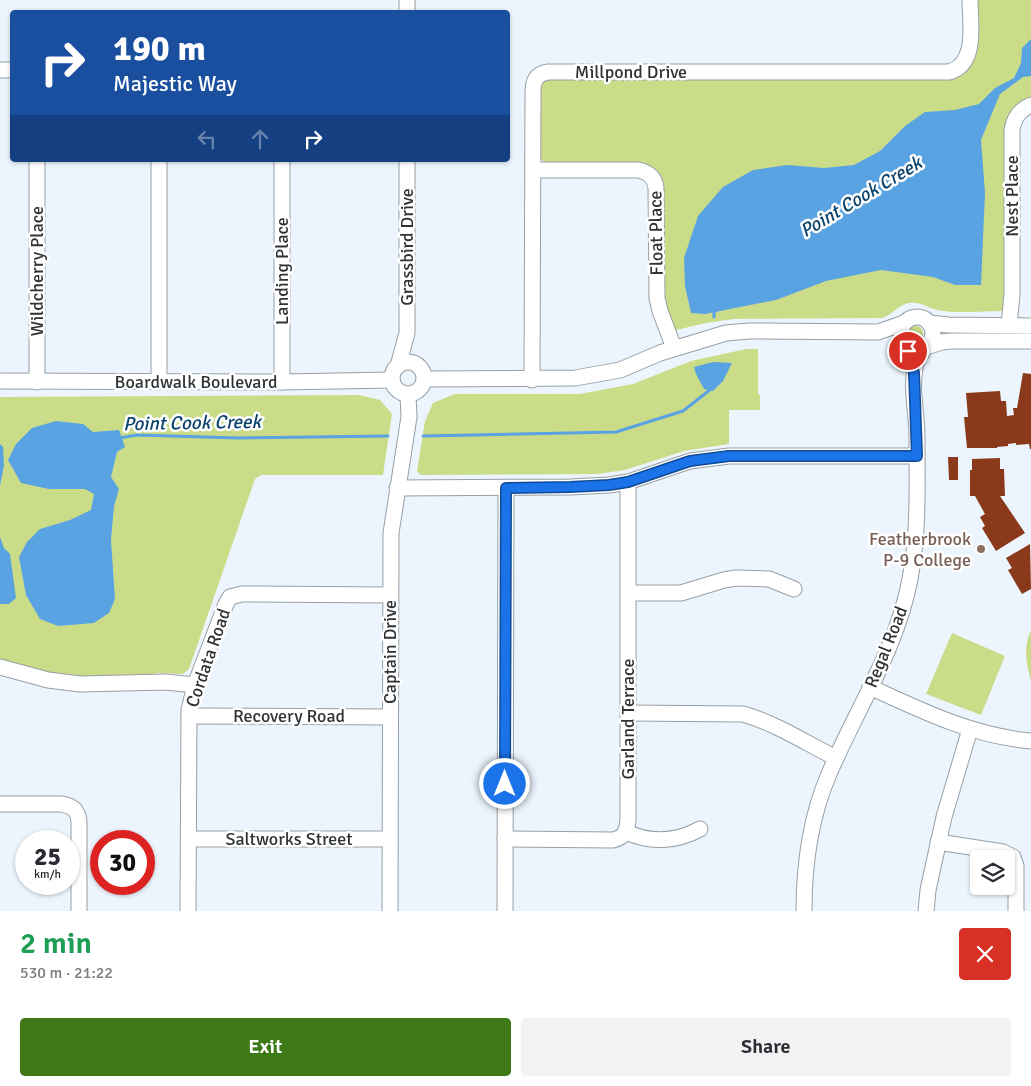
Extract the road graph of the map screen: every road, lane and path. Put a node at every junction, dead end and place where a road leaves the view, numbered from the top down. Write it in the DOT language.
graph roads {
  1 [pos="970,0"];
  2 [pos="1031,105"];
  3 [pos="37,162"];
  4 [pos="159,162"];
  5 [pos="282,162"];
  6 [pos="407,162"];
  7 [pos="533,170"];
  8 [pos="904,323"];
  9 [pos="929,323"];
  10 [pos="1018,326"];
  11 [pos="878,332"];
  12 [pos="407,333"];
  13 [pos="1031,341"];
  14 [pos="905,345"];
  15 [pos="925,347"];
  16 [pos="674,348"];
  17 [pos="416,364"];
  18 [pos="398,366"];
  19 [pos="914,373"];
  20 [pos="425,379"];
  21 [pos="392,380"];
  22 [pos="532,380"];
  23 [pos="0,382"];
  24 [pos="37,382"];
  25 [pos="159,382"];
  26 [pos="282,382"];
  27 [pos="408,395"];
  28 [pos="917,456"];
  29 [pos="628,482"];
  30 [pos="397,488"];
  31 [pos="506,488"];
  32 [pos="794,589"];
  33 [pos="629,593"];
  34 [pos="390,595"];
  35 [pos="0,667"];
  36 [pos="195,685"];
  37 [pos="870,687"];
  38 [pos="628,713"];
  39 [pos="189,716"];
  40 [pos="390,717"];
  41 [pos="970,729"];
  42 [pos="1031,742"];
  43 [pos="836,758"];
  44 [pos="0,804"];
  45 [pos="700,830"];
  46 [pos="626,832"];
  47 [pos="189,838"];
  48 [pos="390,839"];
  49 [pos="505,839"];
  50 [pos="938,842"];
  51 [pos="79,911"];
  52 [pos="188,911"];
  53 [pos="390,911"];
  54 [pos="505,911"];
  55 [pos="804,911"];
  56 [pos="926,911"];
  57 [pos="1016,911"];
  1 -- 7 [label="street, Millpond Drive"];
  2 -- 10 [label="street, Nest Place"];
  3 -- 24 [label="street, Wildcherry Place"];
  4 -- 25 [label="street"];
  5 -- 26 [label="street, Landing Place"];
  6 -- 12 [label="street, Grassbird Drive"];
  7 -- 16 [label="street, Float Place"];
  7 -- 22 [label="street, Millpond Drive"];
  8 -- 9 [label="street"];
  8 -- 11 [label="street"];
  8 -- 14 [label="street"];
  9 -- 10 [label="street"];
  9 -- 15 [label="street"];
  11 -- 14 [label="street"];
  11 -- 16 [label="street"];
  12 -- 17 [label="street, Grassbird Drive"];
  12 -- 18 [label="street, Grassbird Drive"];
  13 -- 15 [label="street"];
  14 -- 15 [label="street"];
  14 -- 19 [label="street, Regal Road"];
  15 -- 19 [label="street, Regal Road"];
  16 -- 22 [label="street"];
  17 -- 18 [label="street"];
  17 -- 20 [label="street"];
  18 -- 21 [label="street"];
  19 -- 28 [label="street, Regal Road"];
  20 -- 22 [label="street"];
  20 -- 27 [label="street"];
  21 -- 26 [label="street, Boardwalk Boulevard"];
  21 -- 27 [label="street"];
  23 -- 24 [label="street, Boardwalk Boulevard"];
  24 -- 25 [label="street, Boardwalk Boulevard"];
  25 -- 26 [label="street, Boardwalk Boulevard"];
  27 -- 30 [label="street, Captain Drive"];
  28 -- 29 [label="street"];
  28 -- 37 [label="street, Regal Road"];
  29 -- 31 [label="street"];
  29 -- 33 [label="street, Garland Terrace"];
  30 -- 31 [label="street"];
  30 -- 34 [label="street, Captain Drive"];
  31 -- 49 [label="street"];
  32 -- 33 [label="street"];
  33 -- 38 [label="street, Garland Terrace"];
  34 -- 36 [label="street, Cordata Road"];
  34 -- 40 [label="street, Captain Drive"];
  35 -- 36 [label="street"];
  36 -- 39 [label="street, Cordata Road"];
  37 -- 41 [label="street"];
  37 -- 43 [label="street, Regal Road"];
  38 -- 43 [label="street"];
  38 -- 46 [label="street, Garland Terrace"];
  39 -- 40 [label="street, Recovery Road"];
  39 -- 47 [label="street, Cordata Road"];
  40 -- 48 [label="street, Captain Drive"];
  41 -- 42 [label="street"];
  41 -- 50 [label="street"];
  43 -- 55 [label="street, Regal Road"];
  44 -- 51 [label="street"];
  45 -- 46 [label="street"];
  46 -- 49 [label="street"];
  47 -- 48 [label="street, Saltworks Street"];
  47 -- 52 [label="street, Cordata Road"];
  48 -- 53 [label="street, Captain Drive"];
  49 -- 54 [label="street"];
  50 -- 56 [label="street"];
  50 -- 57 [label="street"];
}
